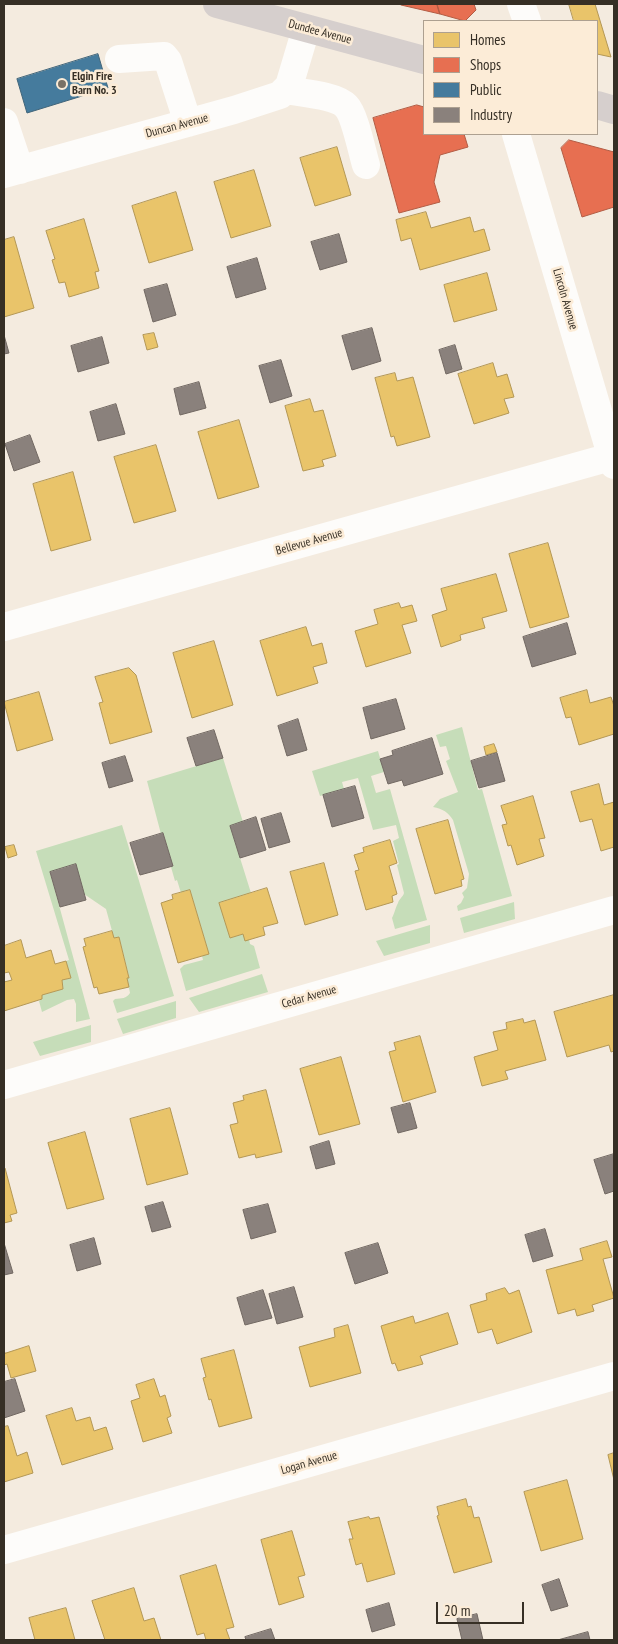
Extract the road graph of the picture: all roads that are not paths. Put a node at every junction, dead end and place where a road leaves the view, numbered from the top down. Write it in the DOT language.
graph roads {
  1 [pos="217,4"];
  2 [pos="522,4"];
  3 [pos="527,20"];
  4 [pos="306,29"];
  5 [pos="119,60"];
  6 [pos="423,60"];
  7 [pos="286,90"];
  8 [pos="598,105"];
  9 [pos="614,110"];
  10 [pos="4,122"];
  11 [pos="188,123"];
  12 [pos="516,135"];
  13 [pos="366,165"];
  14 [pos="12,172"];
  15 [pos="613,459"];
  16 [pos="4,627"];
  17 [pos="614,910"];
  18 [pos="4,1085"];
  19 [pos="614,1376"];
  20 [pos="4,1550"];
  1 -- 4 [label="main road, Dundee Avenue"];
  2 -- 3 [label="street"];
  4 -- 6 [label="main road, Dundee Avenue"];
  4 -- 7 [label="street"];
  5 -- 11 [label="street"];
  7 -- 11 [label="street, Duncan Avenue"];
  7 -- 13 [label="street"];
  8 -- 9 [label="main road"];
  10 -- 14 [label="street"];
  11 -- 14 [label="street, Duncan Avenue"];
  12 -- 15 [label="street, Lincoln Avenue"];
  15 -- 16 [label="street, Bellevue Avenue"];
  17 -- 18 [label="street, Cedar Avenue"];
  19 -- 20 [label="street, Logan Avenue"];
}
